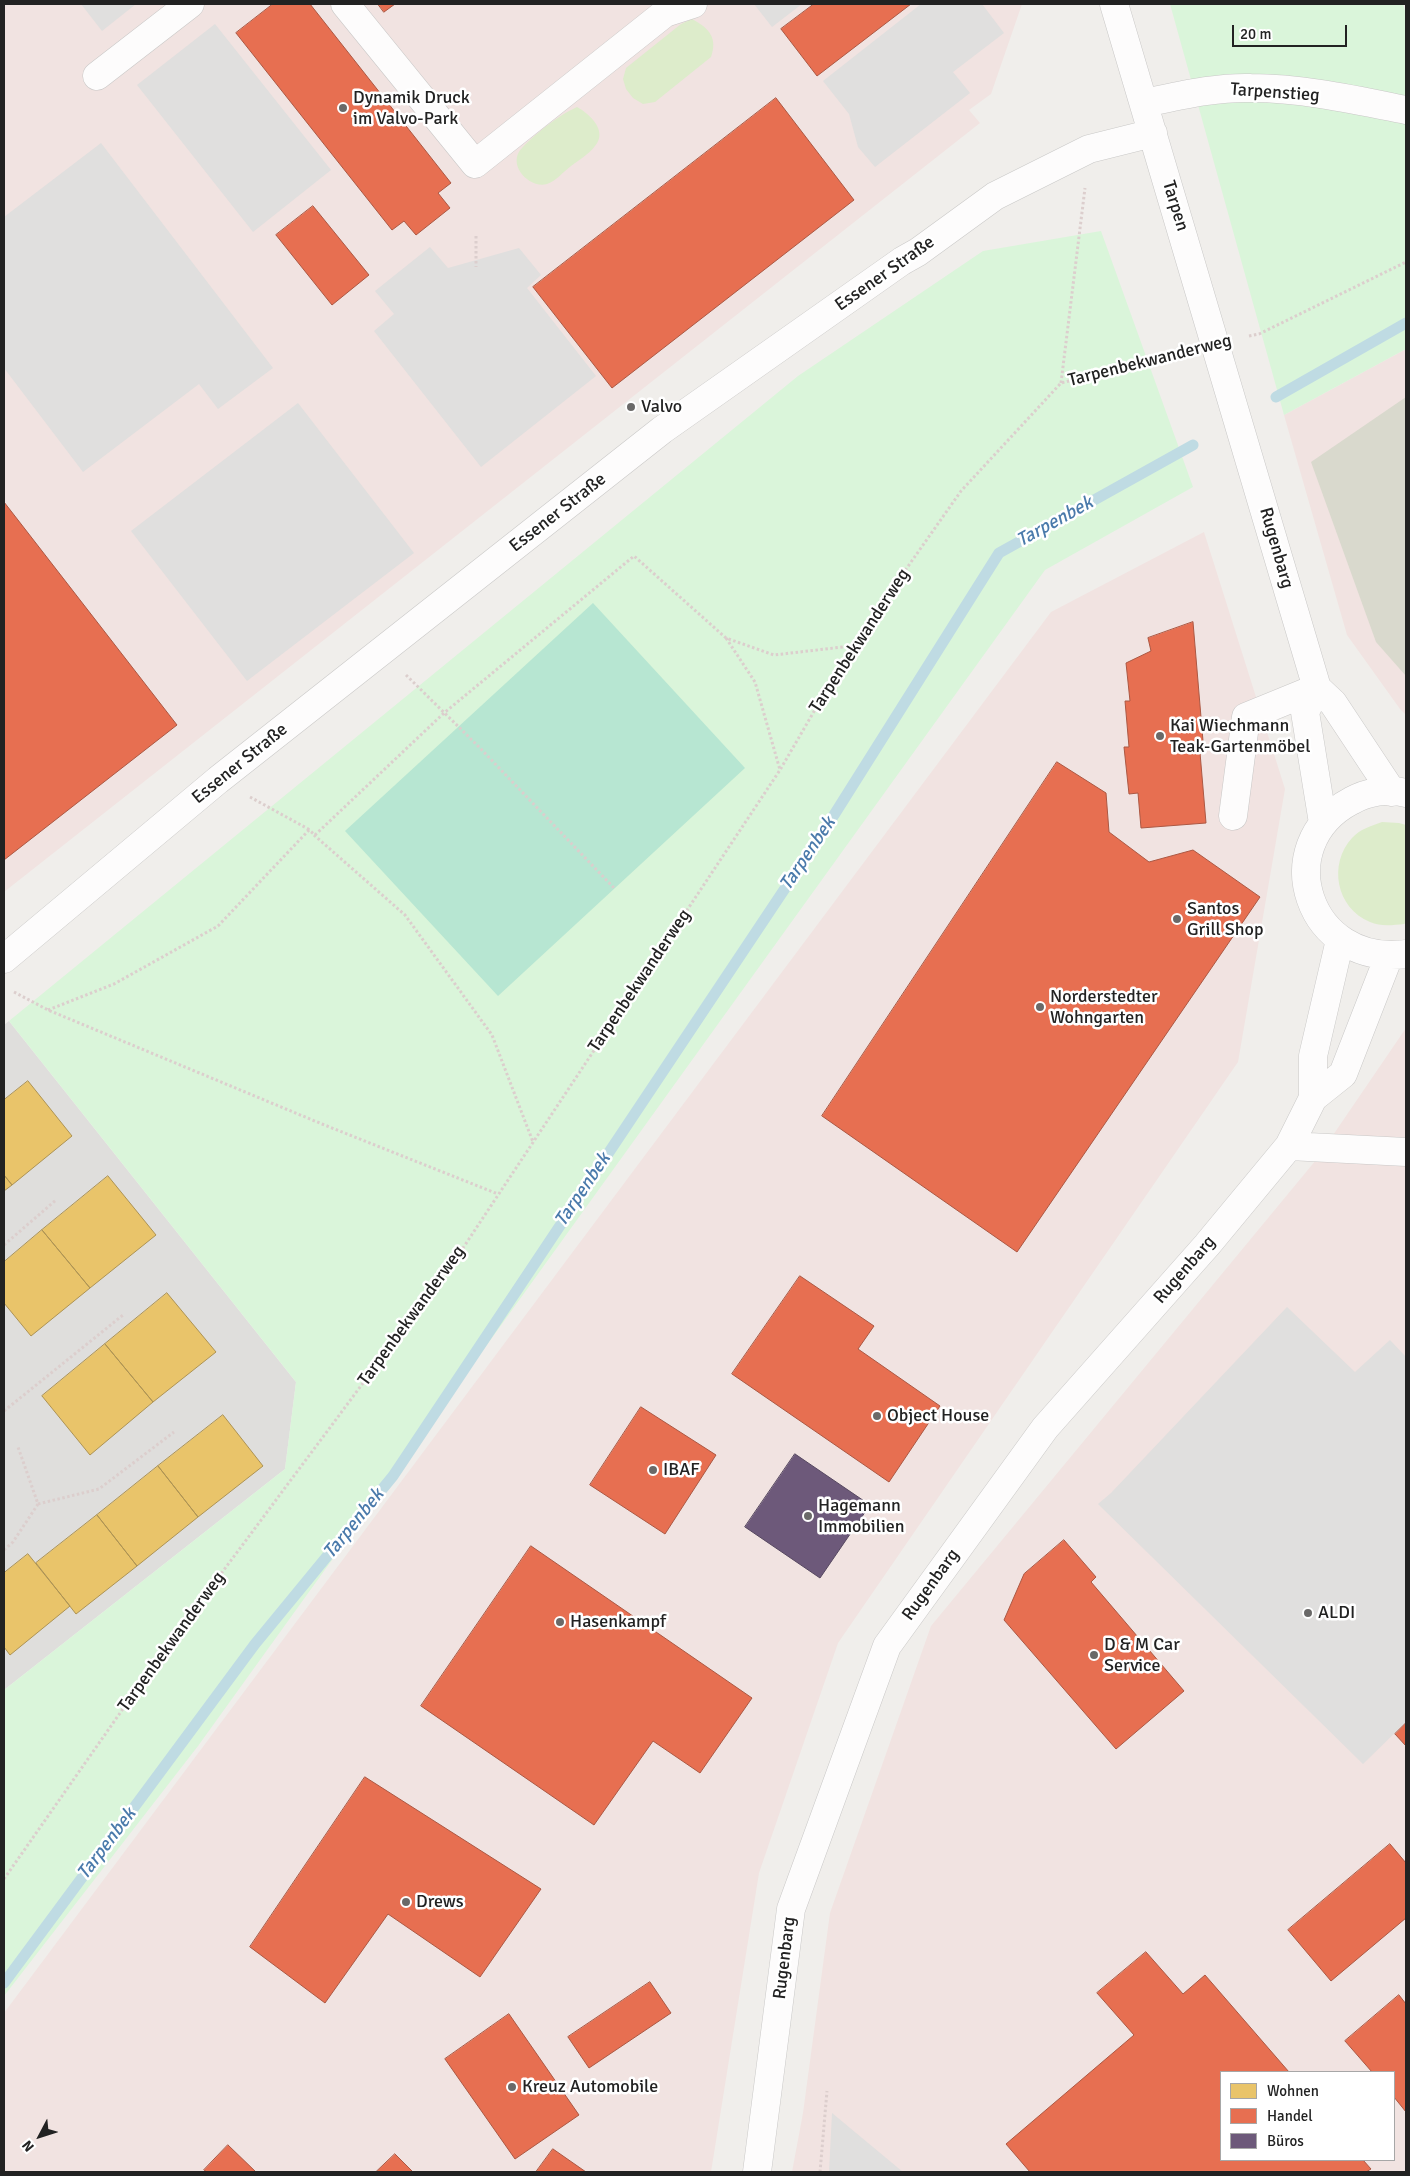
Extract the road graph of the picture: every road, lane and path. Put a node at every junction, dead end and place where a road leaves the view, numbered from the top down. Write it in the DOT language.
graph roads {
  1 [pos="190,4"];
  2 [pos="345,4"];
  3 [pos="693,4"];
  4 [pos="1114,4"];
  5 [pos="97,76"];
  6 [pos="1144,103"];
  7 [pos="1406,110"];
  8 [pos="1153,132"];
  9 [pos="1089,149"];
  10 [pos="476,236"];
  11 [pos="1406,262"];
  12 [pos="476,267"];
  13 [pos="1216,345"];
  14 [pos="1061,383"];
  15 [pos="1235,408"];
  16 [pos="726,638"];
  17 [pos="852,646"];
  18 [pos="382,652"];
  19 [pos="1317,688"];
  20 [pos="444,713"];
  21 [pos="780,770"];
  22 [pos="218,780"];
  23 [pos="1399,792"];
  24 [pos="1233,816"];
  25 [pos="1323,823"];
  26 [pos="309,830"];
  27 [pos="614,888"];
  28 [pos="1340,940"];
  29 [pos="1398,955"];
  30 [pos="4,959"];
  31 [pos="11,990"];
  32 [pos="48,1010"];
  33 [pos="1313,1098"];
  34 [pos="533,1142"];
  35 [pos="1289,1146"];
  36 [pos="1406,1152"];
  37 [pos="498,1194"];
  38 [pos="56,1200"];
  39 [pos="4,1245"];
  40 [pos="123,1315"];
  41 [pos="4,1411"];
  42 [pos="174,1432"];
  43 [pos="18,1447"];
  44 [pos="38,1504"];
  45 [pos="4,1550"];
  46 [pos="4,1879"];
  47 [pos="827,2091"];
  48 [pos="758,2172"];
  49 [pos="820,2172"];
  1 -- 5 [label="street"];
  2 -- 3 [label="street"];
  4 -- 6 [label="street, Tarpen"];
  6 -- 7 [label="street, Tarpenstieg"];
  6 -- 8 [label="street, Tarpen"];
  8 -- 9 [label="street, Essener Straße"];
  8 -- 13 [label="street, Tarpen"];
  9 -- 14 [label="path"];
  9 -- 18 [label="street, Essener Straße"];
  10 -- 12 [label="path"];
  11 -- 13 [label="path, Tarpenbekwanderweg"];
  13 -- 14 [label="path, Tarpenbekwanderweg"];
  13 -- 15 [label="street, Tarpen"];
  14 -- 17 [label="path, Tarpenbekwanderweg"];
  15 -- 19 [label="street, Rugenbarg"];
  16 -- 17 [label="path"];
  16 -- 20 [label="path"];
  16 -- 21 [label="path"];
  17 -- 21 [label="path, Tarpenbekwanderweg"];
  18 -- 20 [label="path"];
  18 -- 22 [label="street, Essener Straße"];
  19 -- 23 [label="street, Rugenbarg"];
  19 -- 24 [label="street"];
  19 -- 25 [label="street"];
  20 -- 26 [label="path"];
  20 -- 27 [label="path"];
  21 -- 34 [label="path, Tarpenbekwanderweg"];
  22 -- 26 [label="path"];
  22 -- 30 [label="street, Essener Straße"];
  23 -- 25 [label="street, Rugenbarg"];
  25 -- 28 [label="street, Rugenbarg"];
  26 -- 32 [label="path"];
  26 -- 34 [label="path"];
  28 -- 29 [label="street, Rugenbarg"];
  28 -- 33 [label="street, Rugenbarg"];
  29 -- 33 [label="street, Rugenbarg"];
  31 -- 32 [label="path"];
  32 -- 37 [label="path"];
  33 -- 35 [label="street, Rugenbarg"];
  34 -- 37 [label="path, Tarpenbekwanderweg"];
  35 -- 36 [label="street"];
  35 -- 48 [label="street, Rugenbarg"];
  37 -- 46 [label="path, Tarpenbekwanderweg"];
  38 -- 39 [label="path"];
  40 -- 41 [label="path"];
  42 -- 44 [label="path"];
  43 -- 44 [label="path"];
  44 -- 45 [label="path"];
  47 -- 49 [label="path"];
}
